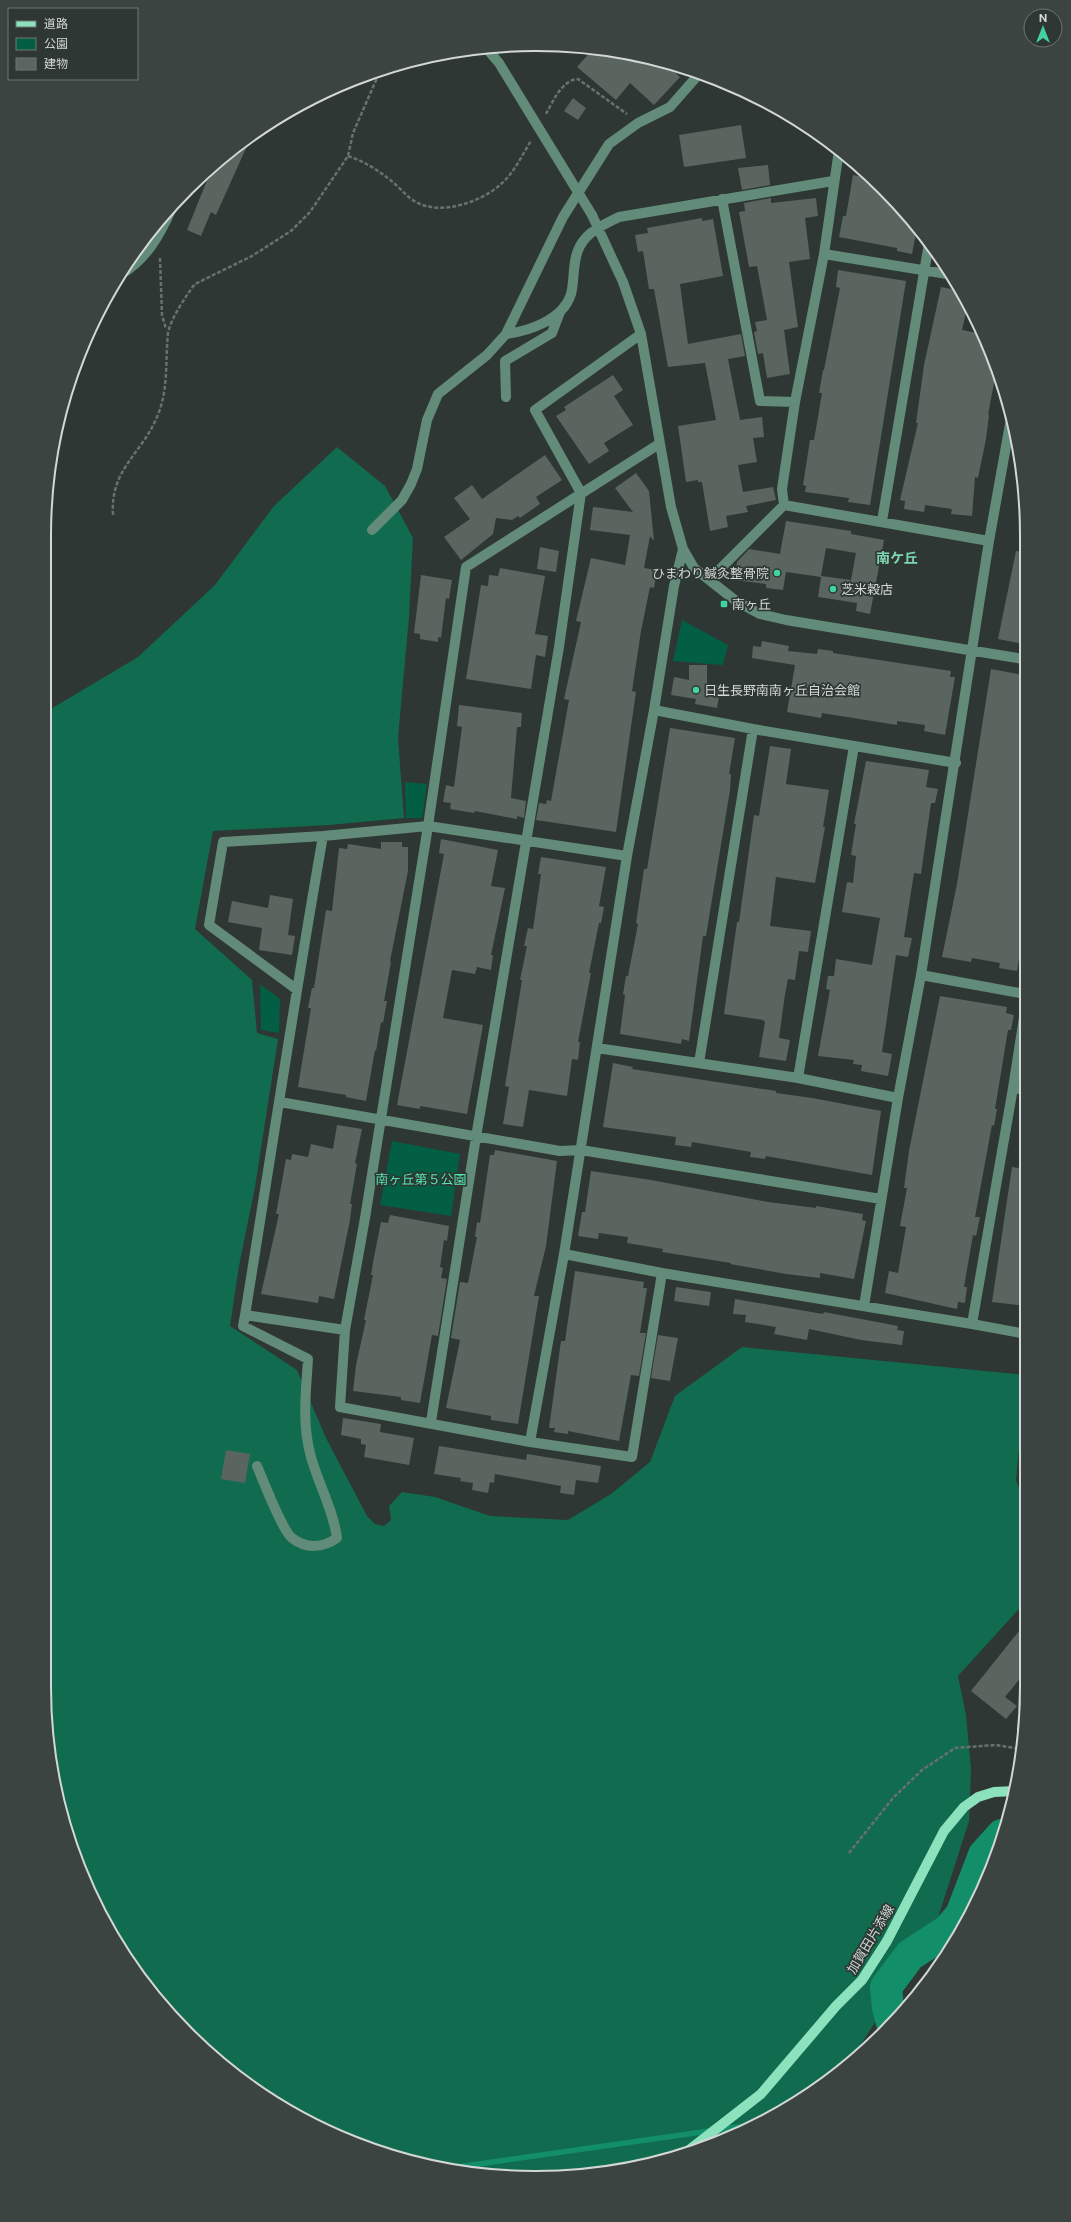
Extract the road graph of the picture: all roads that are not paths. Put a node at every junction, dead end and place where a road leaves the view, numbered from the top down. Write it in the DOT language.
graph roads {
  1 [pos="491,53"];
  2 [pos="695,78"];
  3 [pos="838,157"];
  4 [pos="833,181"];
  5 [pos="722,199"];
  6 [pos="165,224"];
  7 [pos="598,228"];
  8 [pos="148,245"];
  9 [pos="929,253"];
  10 [pos="824,254"];
  11 [pos="926,270"];
  12 [pos="942,273"];
  13 [pos="560,312"];
  14 [pos="506,334"];
  15 [pos="641,334"];
  16 [pos="506,397"];
  17 [pos="795,402"];
  18 [pos="1009,432"];
  19 [pos="659,444"];
  20 [pos="581,493"];
  21 [pos="784,505"];
  22 [pos="882,521"];
  23 [pos="372,530"];
  24 [pos="990,541"];
  25 [pos="683,549"];
  26 [pos="709,580"];
  27 [pos="973,650"];
  28 [pos="1020,658"];
  29 [pos="654,710"];
  30 [pos="753,729"];
  31 [pos="854,746"];
  32 [pos="956,763"];
  33 [pos="428,826"];
  34 [pos="323,836"];
  35 [pos="527,841"];
  36 [pos="627,856"];
  37 [pos="921,975"];
  38 [pos="296,989"];
  39 [pos="1020,993"];
  40 [pos="1020,1043"];
  41 [pos="597,1048"];
  42 [pos="699,1063"];
  43 [pos="798,1078"];
  44 [pos="1013,1088"];
  45 [pos="1020,1089"];
  46 [pos="898,1098"];
  47 [pos="280,1102"];
  48 [pos="380,1120"];
  49 [pos="476,1137"];
  50 [pos="581,1150"];
  51 [pos="881,1199"];
  52 [pos="564,1254"];
  53 [pos="662,1273"];
  54 [pos="864,1306"];
  55 [pos="245,1315"];
  56 [pos="972,1324"];
  57 [pos="345,1330"];
  58 [pos="1020,1333"];
  59 [pos="431,1422"];
  60 [pos="530,1442"];
  61 [pos="257,1466"];
  62 [pos="1008,1791"];
  63 [pos="697,2143"];
  1 -- 7 [label="street, bridge"];
  2 -- 14 [label="street"];
  3 -- 4 [label="street"];
  4 -- 5 [label="street"];
  4 -- 10 [label="street"];
  5 -- 7 [label="street"];
  5 -- 17 [label="street"];
  6 -- 8 [label="street"];
  7 -- 13 [label="street"];
  7 -- 15 [label="street"];
  9 -- 11 [label="street"];
  10 -- 11 [label="street"];
  10 -- 17 [label="street"];
  11 -- 12 [label="street"];
  11 -- 22 [label="street"];
  13 -- 14 [label="street"];
  13 -- 16 [label="street"];
  14 -- 23 [label="street"];
  15 -- 19 [label="street"];
  15 -- 20 [label="street"];
  17 -- 21 [label="street"];
  18 -- 24 [label="street"];
  19 -- 20 [label="street"];
  19 -- 25 [label="street"];
  20 -- 33 [label="street"];
  20 -- 35 [label="street"];
  21 -- 22 [label="street"];
  21 -- 26 [label="street"];
  22 -- 24 [label="street"];
  24 -- 27 [label="street"];
  25 -- 26 [label="street"];
  25 -- 29 [label="street"];
  26 -- 27 [label="street"];
  27 -- 28 [label="street"];
  27 -- 32 [label="street"];
  29 -- 30 [label="street"];
  29 -- 36 [label="street"];
  30 -- 31 [label="street"];
  30 -- 42 [label="street"];
  31 -- 32 [label="street"];
  31 -- 43 [label="street"];
  32 -- 37 [label="street"];
  33 -- 34 [label="street"];
  33 -- 35 [label="street"];
  33 -- 48 [label="street"];
  34 -- 38 [label="street"];
  34 -- 38 [label="street"];
  35 -- 36 [label="street"];
  35 -- 49 [label="street"];
  36 -- 41 [label="street"];
  37 -- 39 [label="street"];
  37 -- 46 [label="street"];
  38 -- 47 [label="street"];
  40 -- 44 [label="street"];
  41 -- 42 [label="street"];
  41 -- 50 [label="street"];
  42 -- 43 [label="street"];
  43 -- 46 [label="street"];
  44 -- 45 [label="street"];
  44 -- 56 [label="street"];
  46 -- 51 [label="street"];
  47 -- 48 [label="street"];
  47 -- 55 [label="street"];
  48 -- 49 [label="street"];
  48 -- 57 [label="street"];
  49 -- 50 [label="street"];
  49 -- 59 [label="street"];
  50 -- 51 [label="street"];
  50 -- 52 [label="street"];
  51 -- 54 [label="street"];
  52 -- 53 [label="street"];
  52 -- 60 [label="street"];
  53 -- 54 [label="street"];
  53 -- 60 [label="street"];
  54 -- 56 [label="street"];
  55 -- 57 [label="street"];
  55 -- 61 [label="street"];
  56 -- 58 [label="street"];
  57 -- 59 [label="street"];
  59 -- 60 [label="street"];
  62 -- 63 [label="main road, 加賀田片添線"];
}
